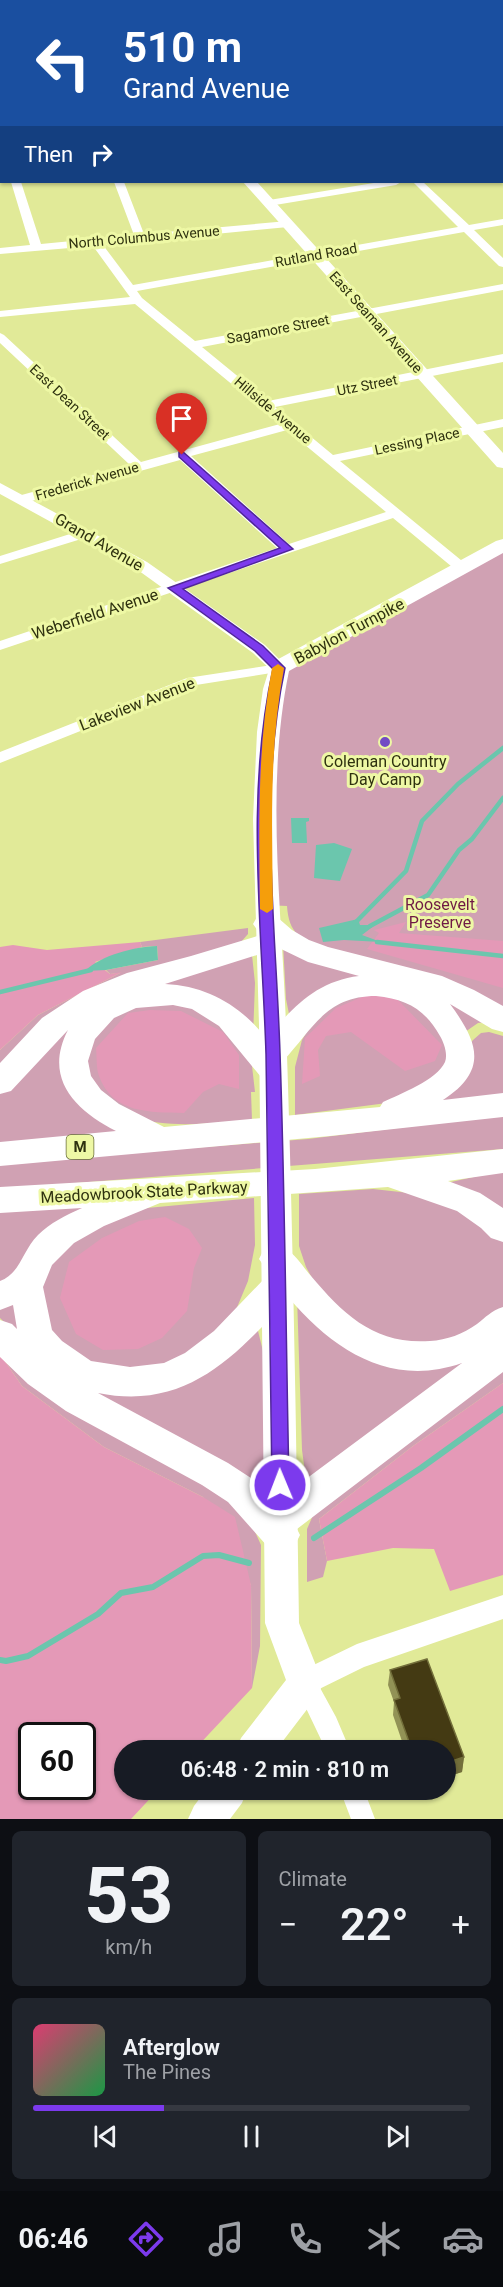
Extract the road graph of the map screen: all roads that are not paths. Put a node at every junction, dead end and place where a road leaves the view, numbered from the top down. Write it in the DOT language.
graph roads {
  1 [pos="16,183"];
  2 [pos="119,183"];
  3 [pos="251,183"];
  4 [pos="390,183"];
  5 [pos="419,183"];
  6 [pos="269,203"];
  7 [pos="503,222"];
  8 [pos="288,224"];
  9 [pos="466,229"];
  10 [pos="140,238"];
  11 [pos="96,242"];
  12 [pos="36,248"];
  13 [pos="0,251"];
  14 [pos="316,255"];
  15 [pos="503,264"];
  16 [pos="503,287"];
  17 [pos="128,289"];
  18 [pos="138,300"];
  19 [pos="367,312"];
  20 [pos="0,314"];
  21 [pos="0,337"];
  22 [pos="194,345"];
  23 [pos="503,358"];
  24 [pos="423,374"];
  25 [pos="266,405"];
  26 [pos="503,423"];
  27 [pos="290,425"];
  28 [pos="472,430"];
  29 [pos="182,455"];
  30 [pos="331,459"];
  31 [pos="503,464"];
  32 [pos="139,467"];
  33 [pos="2,490"];
  34 [pos="23,499"];
  35 [pos="395,513"];
  36 [pos="86,533"];
  37 [pos="503,545"];
  38 [pos="288,549"];
  39 [pos="0,560"];
  40 [pos="462,568"];
  41 [pos="174,588"];
  42 [pos="0,646"];
  43 [pos="279,668"];
  44 [pos="0,758"];
  45 [pos="267,934"];
  46 [pos="503,1021"];
  47 [pos="503,1028"];
  48 [pos="460,1043"];
  49 [pos="272,1070"];
  50 [pos="0,1083"];
  51 [pos="503,1105"];
  52 [pos="376,1119"];
  53 [pos="159,1139"];
  54 [pos="0,1154"];
  55 [pos="503,1161"];
  56 [pos="388,1174"];
  57 [pos="154,1192"];
  58 [pos="0,1200"];
  59 [pos="503,1229"];
  60 [pos="276,1262"];
  61 [pos="13,1290"];
  62 [pos="503,1321"];
  63 [pos="0,1334"];
  64 [pos="503,1352"];
  65 [pos="281,1527"];
  66 [pos="503,1607"];
  67 [pos="305,1683"];
  68 [pos="262,1740"];
  69 [pos="334,1740"];
  70 [pos="221,1800"];
  71 [pos="356,1800"];
  72 [pos="207,1819"];
  73 [pos="363,1819"];
  1 -- 12 [label="street"];
  2 -- 10 [label="street"];
  3 -- 6 [label="main road, East Seaman Avenue"];
  4 -- 6 [label="street"];
  5 -- 9 [label="street"];
  6 -- 8 [label="main road, East Seaman Avenue"];
  7 -- 9 [label="street, Rutland Road"];
  8 -- 10 [label="street, North Columbus Avenue"];
  8 -- 14 [label="main road, East Seaman Avenue"];
  9 -- 14 [label="street, Rutland Road"];
  9 -- 15 [label="street"];
  10 -- 11 [label="street, North Columbus Avenue"];
  11 -- 12 [label="street, North Columbus Avenue"];
  11 -- 17 [label="street, Hillside Avenue"];
  12 -- 13 [label="street, North Columbus Avenue"];
  14 -- 17 [label="street, Rutland Road"];
  14 -- 19 [label="main road, East Seaman Avenue"];
  16 -- 19 [label="street, Sagamore Street"];
  17 -- 18 [label="street, Hillside Avenue"];
  18 -- 20 [label="street"];
  18 -- 22 [label="street, Hillside Avenue"];
  19 -- 22 [label="street, Sagamore Street"];
  19 -- 24 [label="main road, East Seaman Avenue"];
  21 -- 32 [label="street, East Dean Street"];
  22 -- 25 [label="street, Hillside Avenue"];
  23 -- 24 [label="street, Utz Street"];
  24 -- 25 [label="street, Utz Street"];
  24 -- 28 [label="main road, East Seaman Avenue"];
  25 -- 27 [label="street, Hillside Avenue"];
  26 -- 28 [label="street, Lessing Place"];
  27 -- 29 [label="street, Frederick Avenue"];
  27 -- 30 [label="street, Hillside Avenue"];
  28 -- 30 [label="street, Lessing Place"];
  28 -- 31 [label="main road, East Seaman Avenue"];
  29 -- 32 [label="street, Frederick Avenue"];
  29 -- 38 [label="street"];
  30 -- 35 [label="street, Hillside Avenue"];
  32 -- 34 [label="street, Frederick Avenue"];
  33 -- 34 [label="street, Grand Avenue"];
  34 -- 36 [label="street, Grand Avenue"];
  35 -- 38 [label="street, Weberfield Avenue"];
  35 -- 40 [label="street, Hillside Avenue"];
  36 -- 39 [label="street"];
  36 -- 41 [label="street, Grand Avenue"];
  37 -- 40 [label="main road, Babylon Turnpike"];
  38 -- 41 [label="street, Weberfield Avenue"];
  40 -- 43 [label="main road, Babylon Turnpike"];
  41 -- 42 [label="street, Weberfield Avenue"];
  41 -- 43 [label="street, Grand Avenue"];
  43 -- 44 [label="street, Lakeview Avenue"];
  43 -- 45 [label="main road, Babylon Turnpike"];
  45 -- 46 [label="highway"];
  45 -- 49 [label="main road, Babylon Turnpike"];
  45 -- 50 [label="highway"];
  47 -- 48 [label="highway"];
  48 -- 49 [label="highway"];
  48 -- 52 [label="highway"];
  49 -- 53 [label="highway"];
  49 -- 60 [label="main road, Babylon Turnpike"];
  51 -- 52 [label="highway, M"];
  52 -- 53 [label="highway, M"];
  53 -- 54 [label="highway, M"];
  55 -- 56 [label="highway, Meadowbrook State Parkway"];
  56 -- 57 [label="highway, Meadowbrook State Parkway"];
  56 -- 59 [label="highway"];
  57 -- 58 [label="highway, Meadowbrook State Parkway"];
  57 -- 61 [label="highway"];
  60 -- 61 [label="highway"];
  60 -- 62 [label="highway"];
  60 -- 65 [label="main road, Babylon Turnpike"];
  63 -- 65 [label="highway"];
  64 -- 65 [label="highway"];
  65 -- 67 [label="main road, Babylon Turnpike"];
  66 -- 67 [label="street"];
  67 -- 68 [label="main road"];
  67 -- 69 [label="street"];
  70 -- 72 [label="main road"];
  71 -- 73 [label="street"];
}
